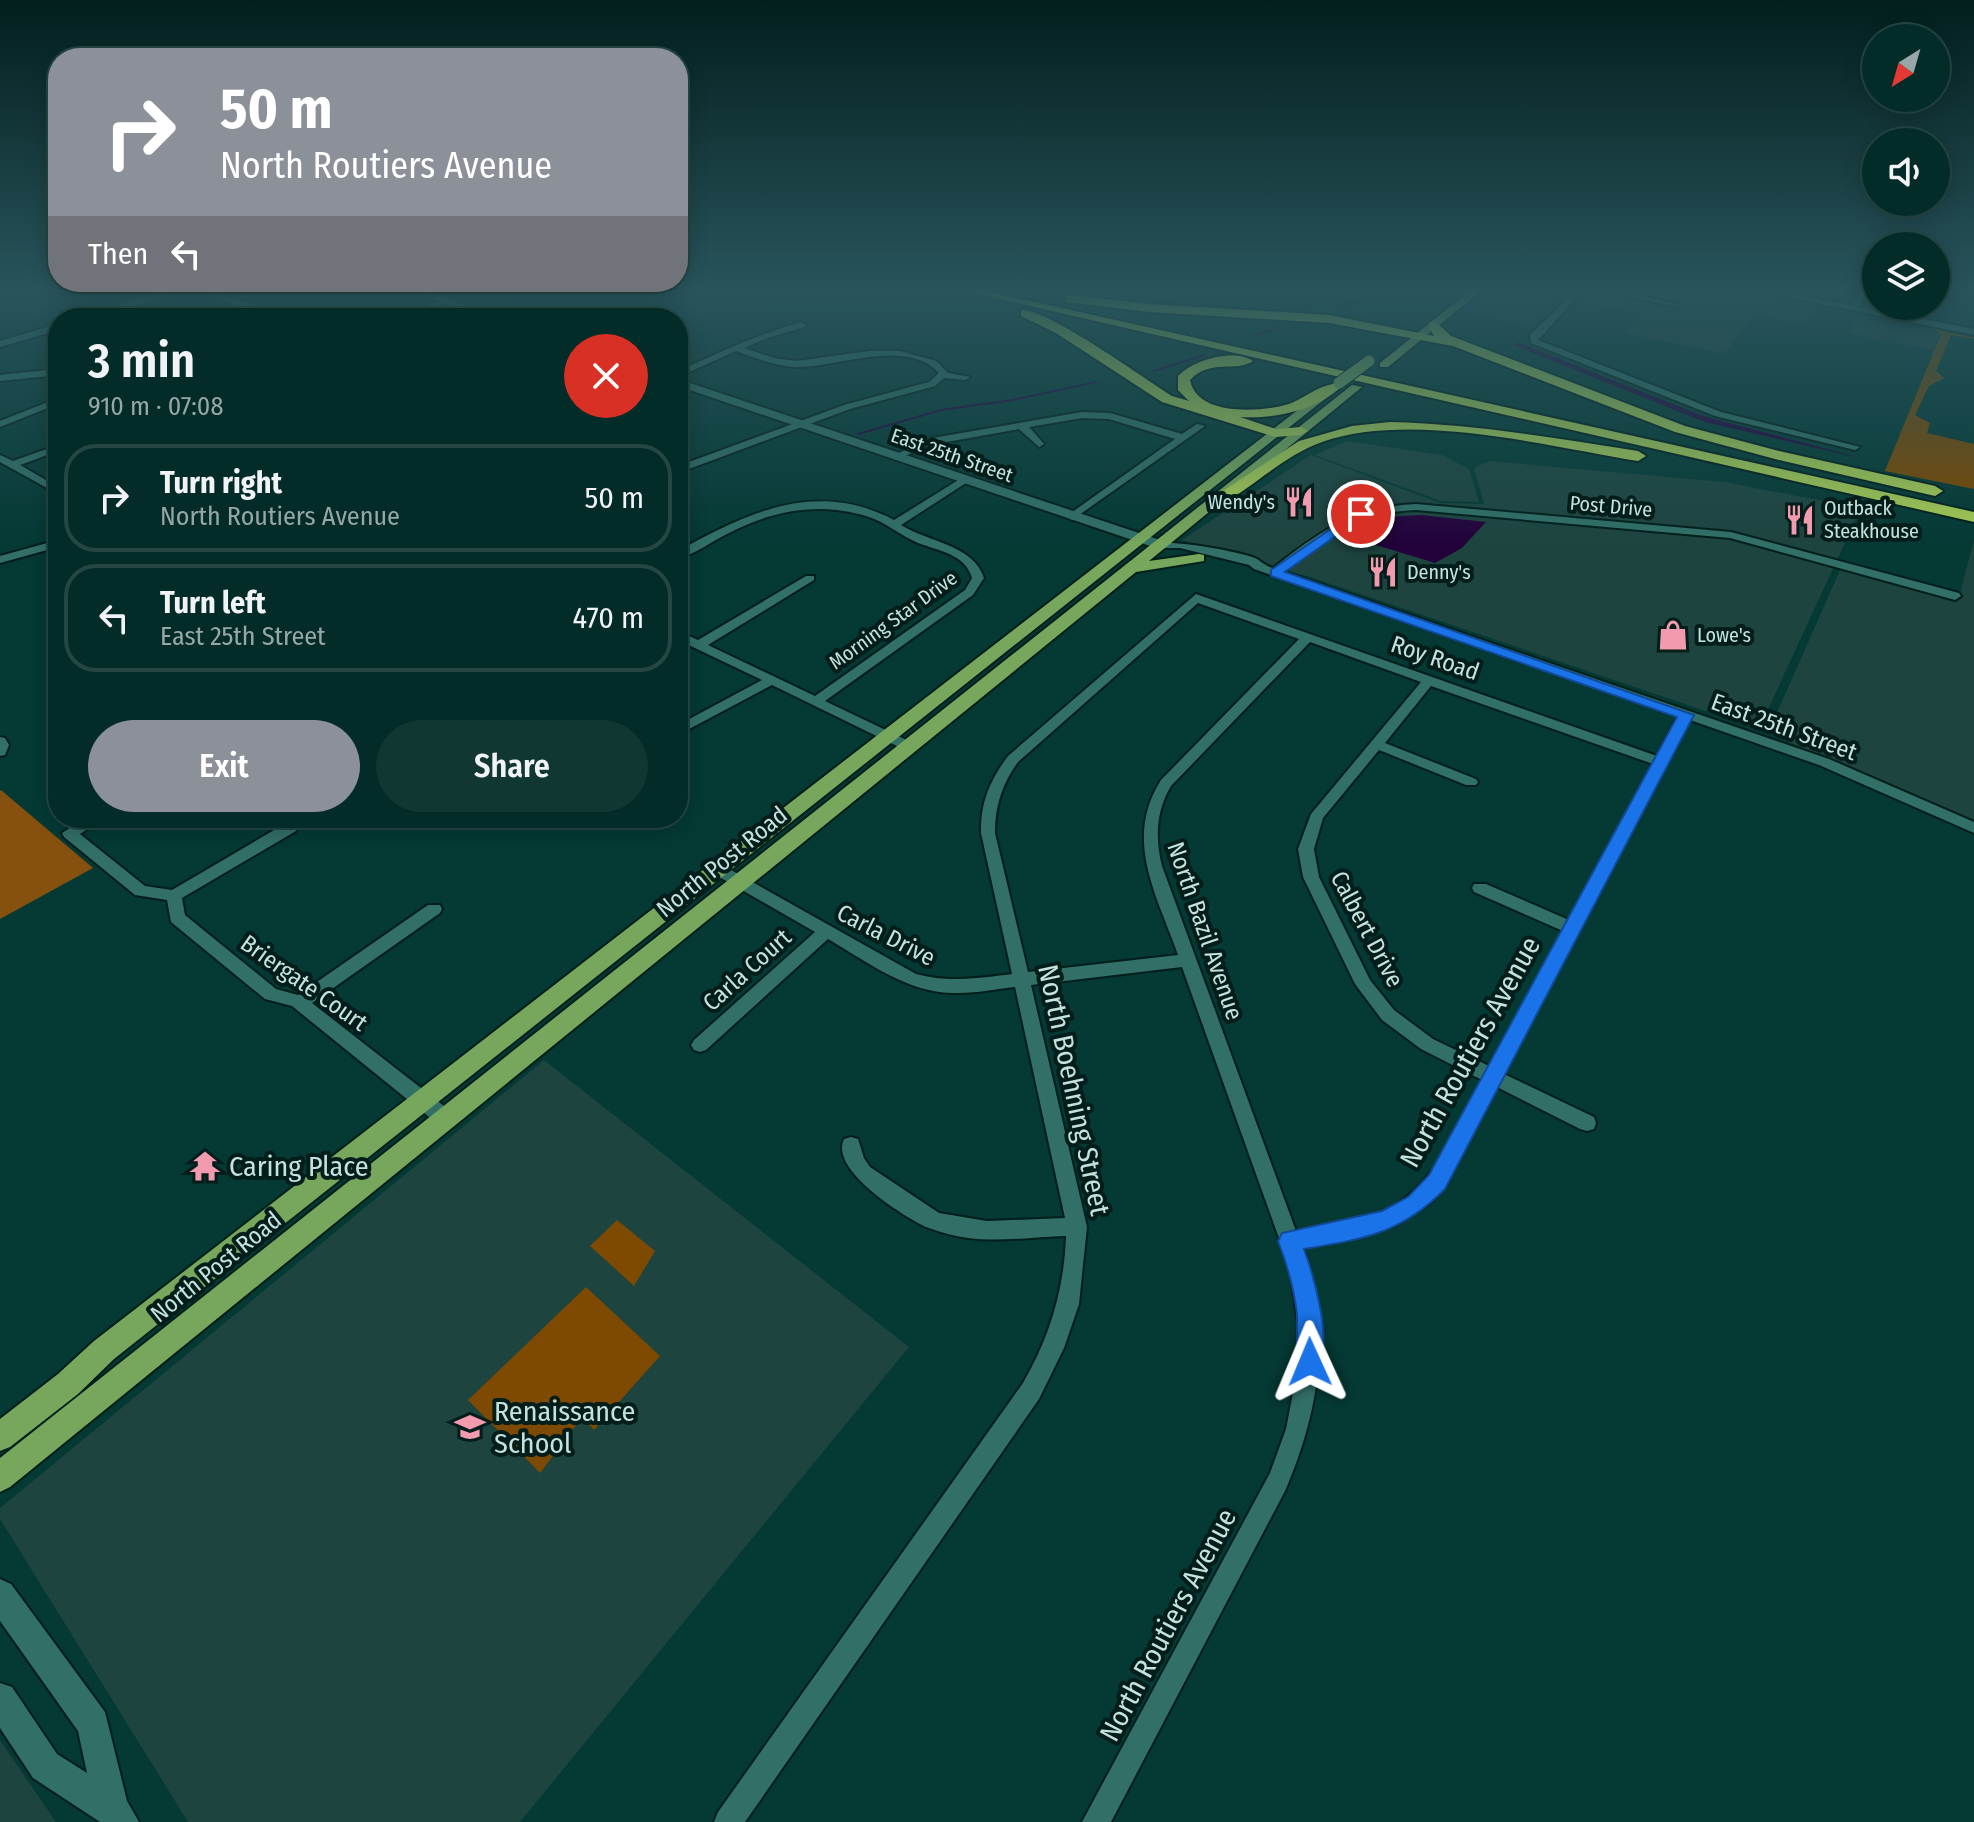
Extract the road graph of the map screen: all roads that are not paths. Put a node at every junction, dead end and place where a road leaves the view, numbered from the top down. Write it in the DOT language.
graph roads {
  1 [pos="29,375"];
  2 [pos="1127,375"];
  3 [pos="1188,375"];
  4 [pos="1318,375"];
  5 [pos="1337,375"];
  6 [pos="1350,375"];
  7 [pos="1371,375"];
  8 [pos="1386,375"];
  9 [pos="1538,375"];
  10 [pos="1621,375"];
  11 [pos="965,377"];
  12 [pos="0,378"];
  13 [pos="942,378"];
  14 [pos="688,385"];
  15 [pos="1336,386"];
  16 [pos="48,405"];
  17 [pos="1225,419"];
  18 [pos="0,424"];
  19 [pos="799,424"];
  20 [pos="1021,425"];
  21 [pos="1200,426"];
  22 [pos="1301,431"];
  23 [pos="1275,433"];
  24 [pos="1183,438"];
  25 [pos="1039,444"];
  26 [pos="1855,447"];
  27 [pos="1255,449"];
  28 [pos="48,452"];
  29 [pos="896,457"];
  30 [pos="0,458"];
  31 [pos="11,465"];
  32 [pos="688,466"];
  33 [pos="964,481"];
  34 [pos="48,485"];
  35 [pos="1944,493"];
  36 [pos="1217,500"];
  37 [pos="1974,505"];
  38 [pos="1907,509"];
  39 [pos="1072,517"];
  40 [pos="1974,517"];
  41 [pos="1974,524"];
  42 [pos="894,525"];
  43 [pos="1141,540"];
  44 [pos="1165,546"];
  45 [pos="48,547"];
  46 [pos="688,550"];
  47 [pos="1199,558"];
  48 [pos="0,560"];
  49 [pos="1258,567"];
  50 [pos="1131,569"];
  51 [pos="1275,573"];
  52 [pos="810,578"];
  53 [pos="1955,596"];
  54 [pos="1196,598"];
  55 [pos="1307,638"];
  56 [pos="688,640"];
  57 [pos="699,645"];
  58 [pos="1430,679"];
  59 [pos="772,680"];
  60 [pos="816,701"];
  61 [pos="1686,715"];
  62 [pos="688,726"];
  63 [pos="889,737"];
  64 [pos="0,741"];
  65 [pos="1376,744"];
  66 [pos="910,747"];
  67 [pos="0,752"];
  68 [pos="1660,762"];
  69 [pos="1471,782"];
  70 [pos="78,828"];
  71 [pos="289,828"];
  72 [pos="1974,828"];
  73 [pos="719,870"];
  74 [pos="741,883"];
  75 [pos="1480,888"];
  76 [pos="174,896"];
  77 [pos="434,909"];
  78 [pos="1572,928"];
  79 [pos="826,932"];
  80 [pos="1188,960"];
  81 [pos="1022,979"];
  82 [pos="299,1003"];
  83 [pos="700,1045"];
  84 [pos="1493,1078"];
  85 [pos="423,1101"];
  86 [pos="446,1119"];
  87 [pos="1587,1123"];
  88 [pos="851,1145"];
  89 [pos="1077,1227"];
  90 [pos="1290,1241"];
  91 [pos="0,1437"];
  92 [pos="0,1477"];
  93 [pos="0,1595"];
  94 [pos="0,1699"];
  95 [pos="117,1816"];
  96 [pos="728,1822"];
  97 [pos="1096,1822"];
  1 -- 12 [label="street"];
  2 -- 17 [label="highway"];
  3 -- 15 [label="highway"];
  4 -- 38 [label="highway"];
  5 -- 40 [label="highway"];
  6 -- 15 [label="main road, North Post Road, bridge"];
  7 -- 22 [label="main road, North Post Road"];
  8 -- 37 [label="highway"];
  9 -- 35 [label="highway"];
  10 -- 26 [label="street"];
  11 -- 13 [label="street"];
  13 -- 19 [label="street"];
  14 -- 19 [label="street, East 25th Street"];
  15 -- 23 [label="main road, North Post Road"];
  16 -- 18 [label="street"];
  17 -- 23 [label="highway"];
  17 -- 27 [label="highway"];
  19 -- 29 [label="street, East 25th Street"];
  19 -- 32 [label="street"];
  20 -- 24 [label="street"];
  20 -- 25 [label="street"];
  20 -- 29 [label="street"];
  21 -- 24 [label="street"];
  22 -- 23 [label="highway"];
  22 -- 36 [label="main road, North Post Road"];
  23 -- 27 [label="main road, North Post Road"];
  24 -- 39 [label="street"];
  27 -- 43 [label="main road, North Post Road"];
  28 -- 31 [label="street"];
  29 -- 33 [label="street, East 25th Street"];
  30 -- 31 [label="street"];
  31 -- 34 [label="street"];
  33 -- 39 [label="street, East 25th Street"];
  33 -- 42 [label="street"];
  36 -- 38 [label="highway"];
  36 -- 44 [label="main road, North Post Road"];
  38 -- 41 [label="highway"];
  39 -- 43 [label="street, East 25th Street"];
  42 -- 46 [label="street, Morning Star Drive"];
  42 -- 60 [label="street, Morning Star Drive"];
  43 -- 44 [label="street, East 25th Street"];
  43 -- 63 [label="main road, North Post Road"];
  44 -- 47 [label="street, East 25th Street"];
  44 -- 49 [label="street, East 25th Street"];
  44 -- 50 [label="main road, North Post Road"];
  45 -- 48 [label="street"];
  47 -- 49 [label="street, East 25th Street"];
  47 -- 50 [label="main road"];
  49 -- 51 [label="street, East 25th Street"];
  50 -- 66 [label="main road, North Post Road"];
  51 -- 53 [label="street, Post Drive"];
  51 -- 61 [label="street, East 25th Street"];
  52 -- 57 [label="street"];
  54 -- 55 [label="street, Roy Road"];
  54 -- 81 [label="street, North Boehning Street"];
  55 -- 58 [label="street, Roy Road"];
  55 -- 80 [label="street, North Bazil Avenue"];
  56 -- 57 [label="street"];
  57 -- 59 [label="street"];
  58 -- 65 [label="street, Calbert Drive"];
  58 -- 68 [label="street, Roy Road"];
  59 -- 60 [label="street"];
  59 -- 62 [label="street"];
  60 -- 63 [label="street"];
  61 -- 68 [label="street, North Routiers Avenue"];
  61 -- 72 [label="street, East 25th Street"];
  63 -- 66 [label="street"];
  63 -- 73 [label="main road, North Post Road"];
  64 -- 67 [label="street"];
  65 -- 69 [label="street"];
  65 -- 84 [label="street, Calbert Drive"];
  66 -- 74 [label="main road, North Post Road"];
  68 -- 78 [label="street, North Routiers Avenue"];
  70 -- 76 [label="street"];
  71 -- 76 [label="street"];
  73 -- 74 [label="street, Carla Drive"];
  73 -- 85 [label="main road, North Post Road"];
  74 -- 79 [label="street, Carla Drive"];
  74 -- 86 [label="main road, North Post Road"];
  75 -- 78 [label="street"];
  76 -- 82 [label="street, Briergate Court"];
  77 -- 82 [label="street"];
  78 -- 84 [label="street, North Routiers Avenue"];
  79 -- 81 [label="street, Carla Drive"];
  79 -- 83 [label="street, Carla Court"];
  80 -- 81 [label="street, Carla Drive"];
  80 -- 90 [label="street, North Bazil Avenue"];
  81 -- 89 [label="street, North Boehning Street"];
  82 -- 85 [label="street, Briergate Court"];
  84 -- 87 [label="street, Calbert Drive"];
  84 -- 90 [label="street, North Routiers Avenue"];
  85 -- 86 [label="street, Briergate Court"];
  85 -- 91 [label="main road, North Post Road"];
  86 -- 92 [label="main road, North Post Road"];
  88 -- 89 [label="street"];
  89 -- 96 [label="street, North Boehning Street"];
  90 -- 97 [label="street, North Routiers Avenue"];
  93 -- 95 [label="street"];
  94 -- 95 [label="street"];
}
